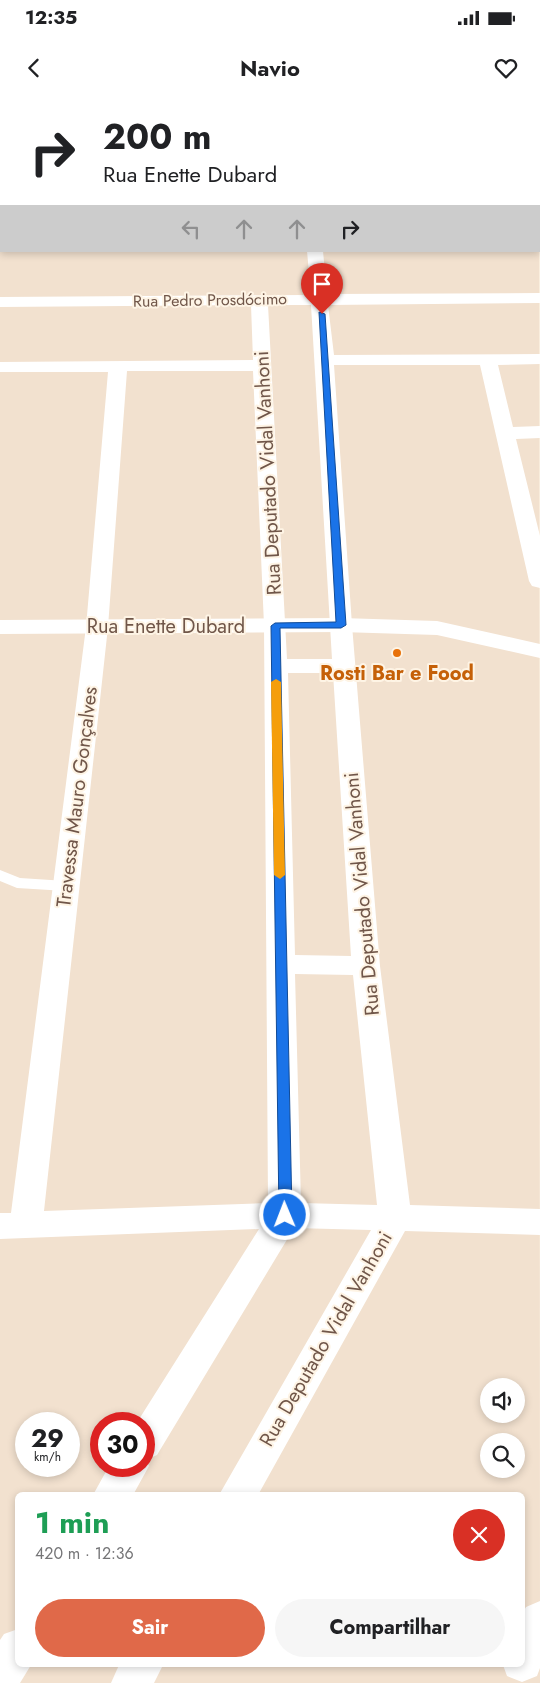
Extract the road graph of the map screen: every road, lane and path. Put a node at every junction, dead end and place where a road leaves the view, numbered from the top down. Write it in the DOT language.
graph roads {
  1 [pos="315,252"];
  2 [pos="321,298"];
  3 [pos="540,298"];
  4 [pos="260,301"];
  5 [pos="0,302"];
  6 [pos="540,359"];
  7 [pos="325,360"];
  8 [pos="488,360"];
  9 [pos="262,365"];
  10 [pos="118,366"];
  11 [pos="0,367"];
  12 [pos="506,432"];
  13 [pos="540,432"];
  14 [pos="532,516"];
  15 [pos="540,581"];
  16 [pos="341,625"];
  17 [pos="275,626"];
  18 [pos="0,627"];
  19 [pos="97,627"];
  20 [pos="540,651"];
  21 [pos="276,666"];
  22 [pos="344,666"];
  23 [pos="0,875"];
  24 [pos="66,886"];
  25 [pos="281,964"];
  26 [pos="366,966"];
  27 [pos="285,1215"];
  28 [pos="395,1218"];
  29 [pos="540,1222"];
  30 [pos="13,1226"];
  31 [pos="155,1426"];
  32 [pos="123,1477"];
  33 [pos="114,1492"];
  34 [pos="240,1492"];
  35 [pos="540,1620"];
  36 [pos="15,1653"];
  37 [pos="525,1657"];
  38 [pos="141,1667"];
  39 [pos="521,1667"];
  40 [pos="0,1677"];
  41 [pos="132,1683"];
  42 [pos="514,1683"];
  1 -- 2 [label="street, Rua Deputado Vidal Vanhoni"];
  2 -- 3 [label="street, Rua Pedro Prosdócimo"];
  2 -- 4 [label="street, Rua Pedro Prosdócimo"];
  2 -- 7 [label="street, Rua Deputado Vidal Vanhoni"];
  4 -- 5 [label="street, Rua Pedro Prosdócimo"];
  4 -- 9 [label="street, Rua Deputado Vidal Vanhoni"];
  6 -- 8 [label="street"];
  7 -- 8 [label="street"];
  7 -- 16 [label="street, Rua Deputado Vidal Vanhoni"];
  8 -- 12 [label="street"];
  9 -- 10 [label="street"];
  9 -- 17 [label="street, Rua Deputado Vidal Vanhoni"];
  10 -- 11 [label="street"];
  10 -- 19 [label="street, Travessa Mauro Gonçalves"];
  12 -- 13 [label="street"];
  12 -- 14 [label="street"];
  14 -- 15 [label="street"];
  16 -- 17 [label="street, Rua Enette Dubard"];
  16 -- 20 [label="street, Rua Enette Dubard"];
  16 -- 22 [label="street, Rua Deputado Vidal Vanhoni"];
  17 -- 19 [label="street, Rua Enette Dubard"];
  17 -- 21 [label="street, Rua Deputado Vidal Vanhoni"];
  18 -- 19 [label="street, Rua Enette Dubard"];
  19 -- 24 [label="street, Travessa Mauro Gonçalves"];
  21 -- 22 [label="street"];
  21 -- 25 [label="street, Rua Deputado Vidal Vanhoni"];
  22 -- 26 [label="street, Rua Deputado Vidal Vanhoni"];
  23 -- 24 [label="lane"];
  24 -- 30 [label="street, Travessa Mauro Gonçalves"];
  25 -- 26 [label="street"];
  25 -- 27 [label="street, Rua Deputado Vidal Vanhoni"];
  26 -- 28 [label="street, Rua Deputado Vidal Vanhoni"];
  27 -- 28 [label="street"];
  27 -- 30 [label="street"];
  27 -- 31 [label="street"];
  28 -- 29 [label="street"];
  28 -- 34 [label="street, Rua Deputado Vidal Vanhoni"];
  32 -- 33 [label="street"];
  35 -- 37 [label="street"];
  36 -- 40 [label="street"];
  38 -- 41 [label="street"];
  39 -- 42 [label="street"];
}
